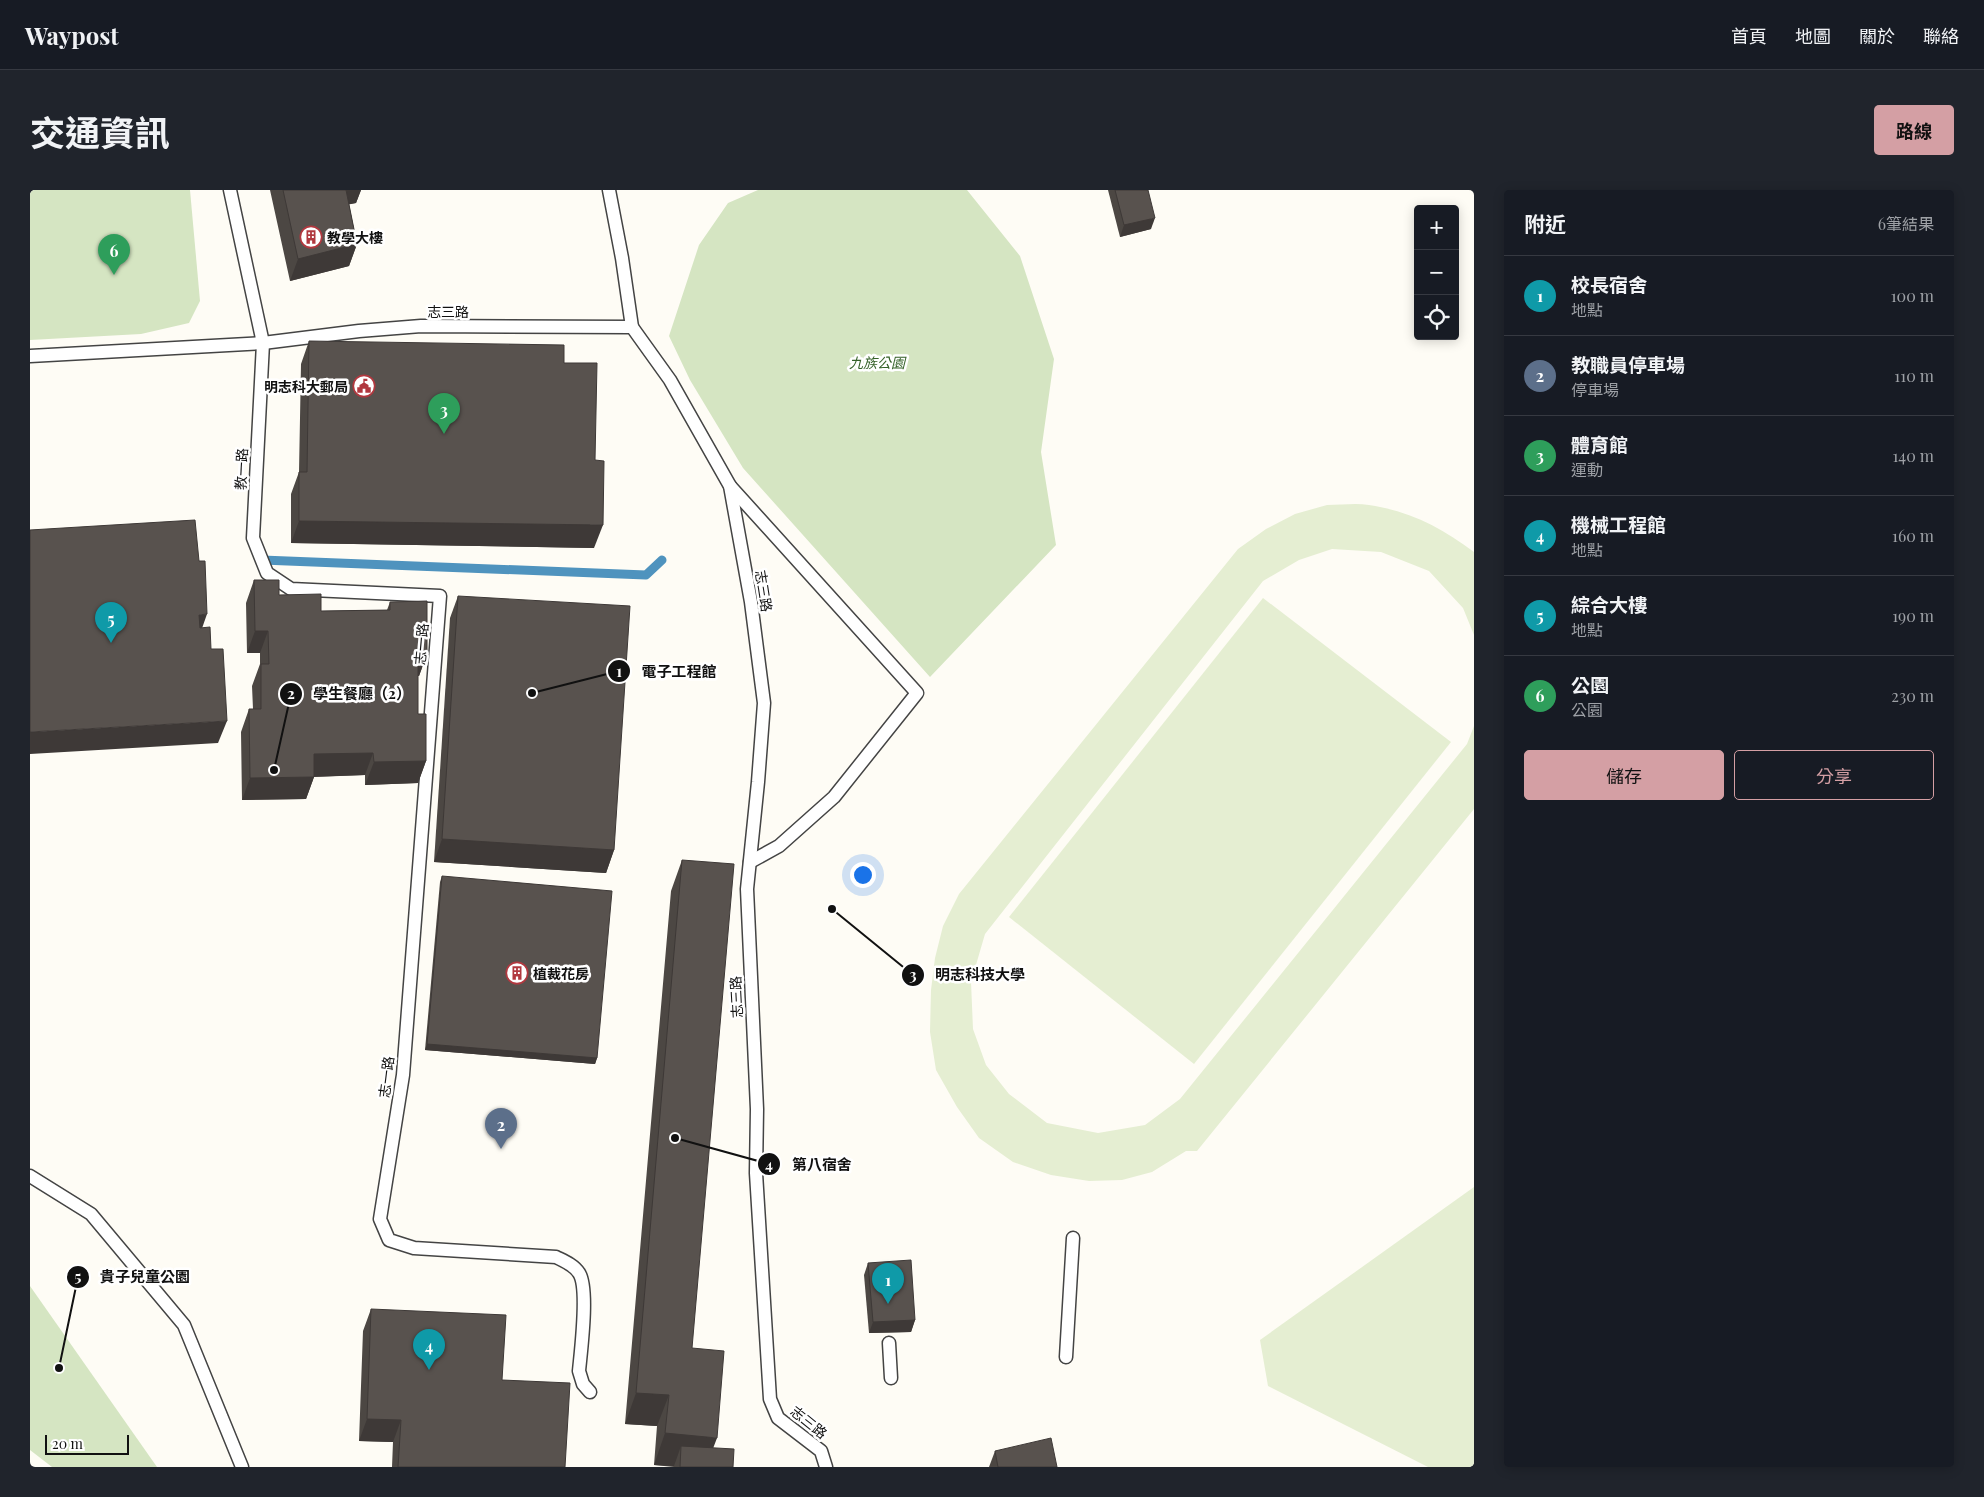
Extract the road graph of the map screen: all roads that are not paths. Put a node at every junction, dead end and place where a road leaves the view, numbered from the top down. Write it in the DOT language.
graph roads {
  1 [pos="230,190"];
  2 [pos="608,190"];
  3 [pos="632,327"];
  4 [pos="262,343"];
  5 [pos="30,356"];
  6 [pos="730,486"];
  7 [pos="440,596"];
  8 [pos="750,862"];
  9 [pos="30,1176"];
  10 [pos="1074,1238"];
  11 [pos="889,1343"];
  12 [pos="1066,1357"];
  13 [pos="891,1378"];
  14 [pos="590,1392"];
  15 [pos="242,1467"];
  16 [pos="826,1467"];
  1 -- 4 [label="lane, 教一路"];
  2 -- 3 [label="lane"];
  3 -- 4 [label="lane, 志三路"];
  3 -- 6 [label="lane, 志三路"];
  4 -- 5 [label="lane, 志三路"];
  4 -- 7 [label="lane, 教一路"];
  6 -- 8 [label="lane, 志三路"];
  6 -- 8 [label="lane"];
  7 -- 14 [label="lane, 志一路"];
  8 -- 16 [label="lane, 志三路"];
  9 -- 15 [label="lane"];
  10 -- 12 [label="lane"];
  11 -- 13 [label="lane"];
}
